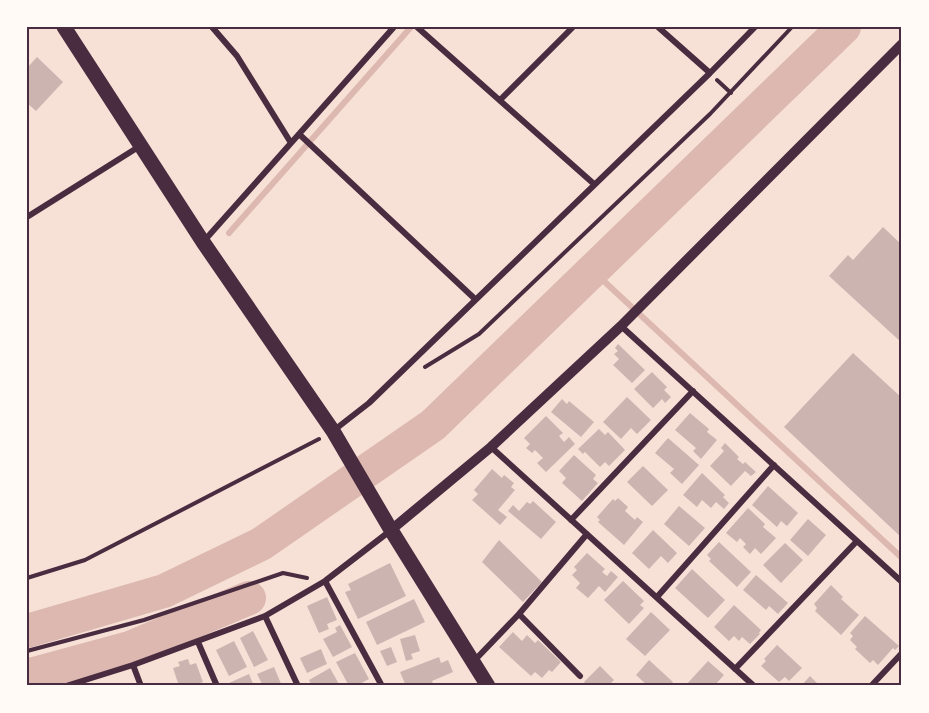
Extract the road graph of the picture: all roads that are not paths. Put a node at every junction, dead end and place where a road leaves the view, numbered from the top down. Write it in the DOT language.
graph roads {
  1 [pos="64,27"];
  2 [pos="212,27"];
  3 [pos="394,27"];
  4 [pos="417,27"];
  5 [pos="573,27"];
  6 [pos="658,27"];
  7 [pos="755,27"];
  8 [pos="902,44"];
  9 [pos="710,73"];
  10 [pos="500,100"];
  11 [pos="299,134"];
  12 [pos="291,143"];
  13 [pos="140,146"];
  14 [pos="594,184"];
  15 [pos="27,217"];
  16 [pos="203,242"];
  17 [pos="475,299"];
  18 [pos="621,326"];
  19 [pos="693,391"];
  20 [pos="336,437"];
  21 [pos="491,447"];
  22 [pos="774,465"];
  23 [pos="571,520"];
  24 [pos="391,530"];
  25 [pos="587,534"];
  26 [pos="857,541"];
  27 [pos="325,581"];
  28 [pos="902,582"];
  29 [pos="657,597"];
  30 [pos="519,614"];
  31 [pos="265,616"];
  32 [pos="198,642"];
  33 [pos="902,653"];
  34 [pos="473,661"];
  35 [pos="133,665"];
  36 [pos="735,669"];
  37 [pos="580,676"];
  38 [pos="749,684"];
  39 [pos="66,686"];
  40 [pos="141,686"];
  41 [pos="217,686"];
  42 [pos="298,686"];
  43 [pos="382,686"];
  44 [pos="488,686"];
  45 [pos="871,686"];
  1 -- 13 [label="main road"];
  2 -- 12 [label="street"];
  3 -- 11 [label="street"];
  4 -- 10 [label="street"];
  5 -- 10 [label="street"];
  6 -- 9 [label="street"];
  7 -- 9 [label="street"];
  8 -- 18 [label="street"];
  9 -- 14 [label="street"];
  10 -- 14 [label="street"];
  11 -- 12 [label="street"];
  11 -- 17 [label="street"];
  12 -- 16 [label="street"];
  13 -- 15 [label="street"];
  13 -- 16 [label="main road"];
  14 -- 17 [label="street"];
  16 -- 20 [label="main road"];
  17 -- 20 [label="street"];
  18 -- 19 [label="street"];
  18 -- 21 [label="street"];
  19 -- 22 [label="street"];
  19 -- 23 [label="street"];
  20 -- 24 [label="main road"];
  21 -- 23 [label="street"];
  21 -- 24 [label="street"];
  22 -- 26 [label="street"];
  22 -- 29 [label="street"];
  23 -- 25 [label="street"];
  24 -- 27 [label="street"];
  24 -- 34 [label="main road"];
  25 -- 29 [label="street"];
  25 -- 30 [label="street"];
  26 -- 28 [label="street"];
  26 -- 36 [label="street"];
  27 -- 31 [label="street"];
  27 -- 43 [label="street"];
  29 -- 36 [label="street"];
  30 -- 34 [label="street"];
  30 -- 37 [label="street"];
  31 -- 32 [label="street"];
  31 -- 42 [label="street"];
  32 -- 35 [label="street"];
  32 -- 41 [label="street"];
  33 -- 45 [label="street"];
  34 -- 44 [label="main road"];
  35 -- 39 [label="street"];
  35 -- 40 [label="street"];
  36 -- 38 [label="street"];
}
